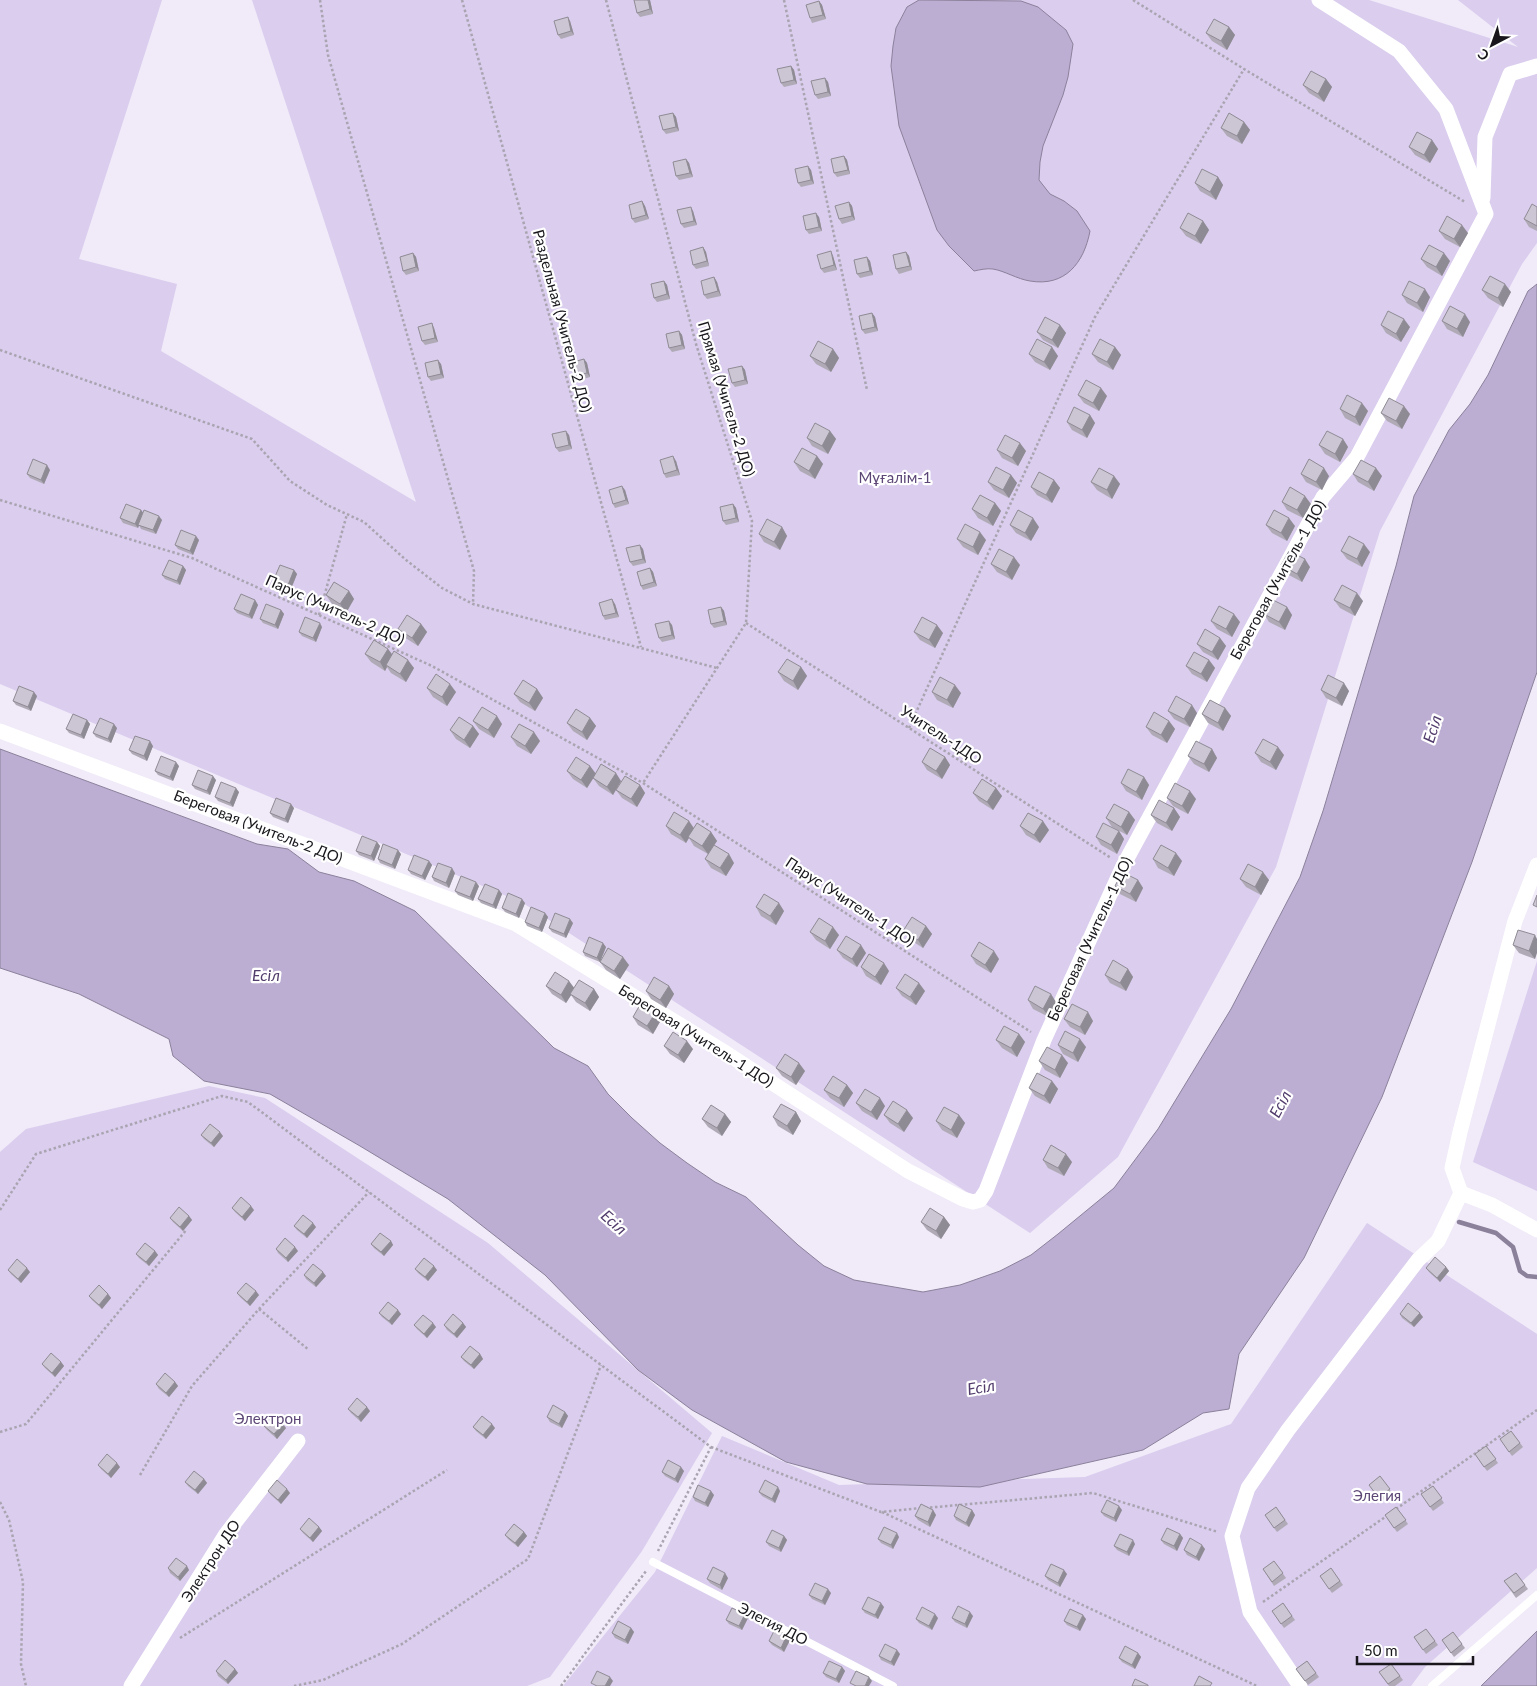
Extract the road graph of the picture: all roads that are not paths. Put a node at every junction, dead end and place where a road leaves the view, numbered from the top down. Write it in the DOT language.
graph roads {
  1 [pos="1319,0"];
  2 [pos="1537,66"];
  3 [pos="1484,210"];
  4 [pos="0,731"];
  5 [pos="1537,865"];
  6 [pos="516,924"];
  7 [pos="1460,1193"];
  8 [pos="1537,1230"];
  9 [pos="298,1441"];
  10 [pos="653,1562"];
  11 [pos="1537,1595"];
  12 [pos="131,1686"];
  13 [pos="893,1686"];
  14 [pos="1300,1686"];
  15 [pos="1432,1686"];
  1 -- 3 [label="street"];
  2 -- 3 [label="street"];
  3 -- 6 [label="street, Береговая (Учитель-1 ДО)"];
  4 -- 6 [label="street, Береговая (Учитель-2 ДО)"];
  5 -- 7 [label="street"];
  7 -- 8 [label="street"];
  7 -- 14 [label="street"];
  9 -- 12 [label="street, Электрон ДО"];
  10 -- 13 [label="lane, Элегия ДО"];
  11 -- 15 [label="lane"];
}
